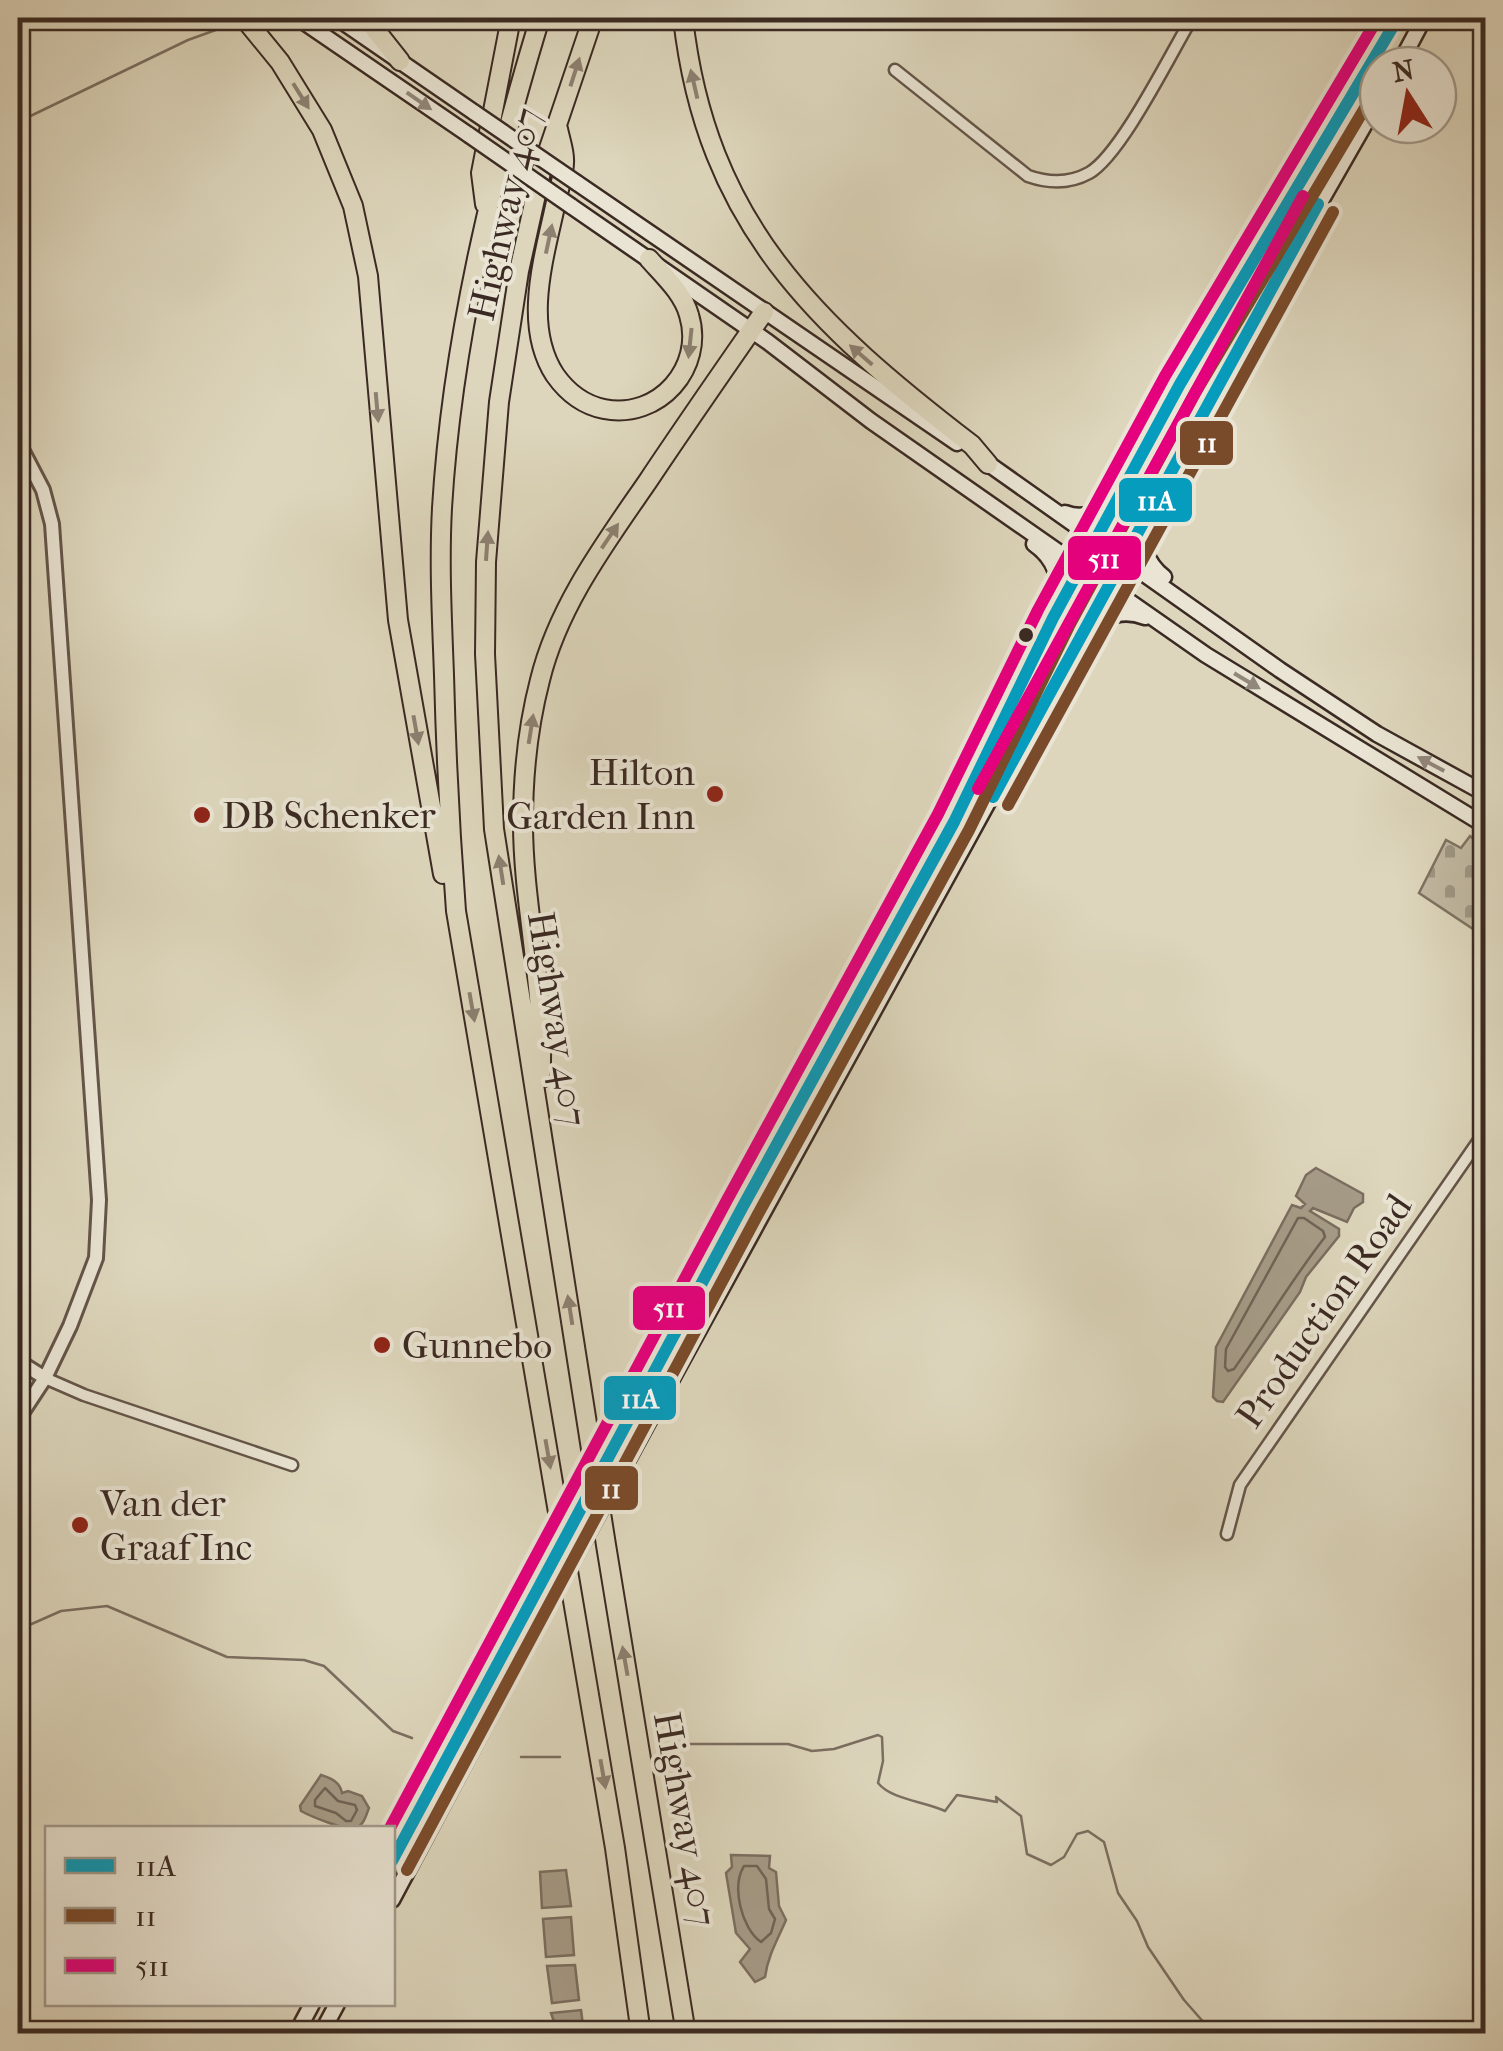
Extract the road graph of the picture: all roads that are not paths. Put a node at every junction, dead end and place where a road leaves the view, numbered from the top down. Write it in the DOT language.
graph roads {
  1 [pos="244,18"];
  2 [pos="298,18"];
  3 [pos="337,18"];
  4 [pos="366,18"];
  5 [pos="511,18"];
  6 [pos="540,18"];
  7 [pos="593,18"];
  8 [pos="683,18"];
  9 [pos="1192,18"];
  10 [pos="1398,18"];
  11 [pos="1424,18"];
  12 [pos="1410,45"];
  13 [pos="400,61"];
  14 [pos="895,70"];
  15 [pos="557,126"];
  16 [pos="1358,136"];
  17 [pos="486,217"];
  18 [pos="649,260"];
  19 [pos="764,312"];
  20 [pos="751,330"];
  21 [pos="18,442"];
  22 [pos="988,464"];
  23 [pos="1132,474"];
  24 [pos="1046,504"];
  25 [pos="995,508"];
  26 [pos="1148,510"];
  27 [pos="1096,538"];
  28 [pos="1123,557"];
  29 [pos="1081,567"];
  30 [pos="1107,585"];
  31 [pos="1188,602"];
  32 [pos="1053,618"];
  33 [pos="1166,626"];
  34 [pos="1076,642"];
  35 [pos="1486,794"];
  36 [pos="1486,826"];
  37 [pos="456,910"];
  38 [pos="538,1105"];
  39 [pos="1486,1130"];
  40 [pos="18,1361"];
  41 [pos="46,1378"];
  42 [pos="18,1419"];
  43 [pos="292,1466"];
  44 [pos="1227,1534"];
  45 [pos="395,1856"];
  46 [pos="395,1894"];
  47 [pos="311,2006"];
  48 [pos="336,2006"];
  49 [pos="296,2034"];
  50 [pos="321,2034"];
  51 [pos="641,2034"];
  52 [pos="686,2034"];
  1 -- 37 [label="highway, one-way"];
  2 -- 18 [label="main road, one-way, bridge"];
  3 -- 13 [label="main road"];
  4 -- 13 [label="highway"];
  5 -- 17 [label="highway"];
  6 -- 17 [label="highway, Highway 407"];
  15 -- 7 [label="highway, Highway 407, one-way"];
  22 -- 8 [label="highway, one-way"];
  9 -- 14 [label="street"];
  10 -- 23 [label="main road"];
  11 -- 12 [label="main road"];
  13 -- 19 [label="main road, bridge"];
  18 -- 15 [label="highway, one-way"];
  38 -- 15 [label="highway, Highway 407, one-way"];
  16 -- 26 [label="main road"];
  17 -- 37 [label="highway, Highway 407"];
  18 -- 20 [label="main road"];
  19 -- 20 [label="highway"];
  19 -- 22 [label="main road"];
  20 -- 25 [label="main road"];
  38 -- 20 [label="highway, one-way"];
  21 -- 41 [label="street"];
  22 -- 24 [label="main road"];
  23 -- 24 [label="main road"];
  23 -- 27 [label="main road"];
  24 -- 27 [label="main road"];
  25 -- 29 [label="main road"];
  25 -- 32 [label="main road"];
  26 -- 28 [label="main road"];
  26 -- 31 [label="main road"];
  27 -- 28 [label="main road"];
  27 -- 29 [label="main road"];
  28 -- 30 [label="main road"];
  28 -- 31 [label="main road"];
  29 -- 30 [label="main road"];
  29 -- 32 [label="main road"];
  30 -- 33 [label="main road"];
  30 -- 34 [label="main road"];
  35 -- 31 [label="main road, one-way"];
  32 -- 45 [label="main road, bridge"];
  33 -- 34 [label="main road"];
  33 -- 36 [label="main road, one-way"];
  34 -- 46 [label="main road, bridge"];
  37 -- 51 [label="highway, Highway 407, one-way"];
  52 -- 38 [label="highway, Highway 407, one-way"];
  39 -- 44 [label="street, Production Road"];
  40 -- 41 [label="street"];
  41 -- 42 [label="street"];
  41 -- 43 [label="street"];
  47 -- 49 [label="main road"];
  48 -- 50 [label="main road"];
}
